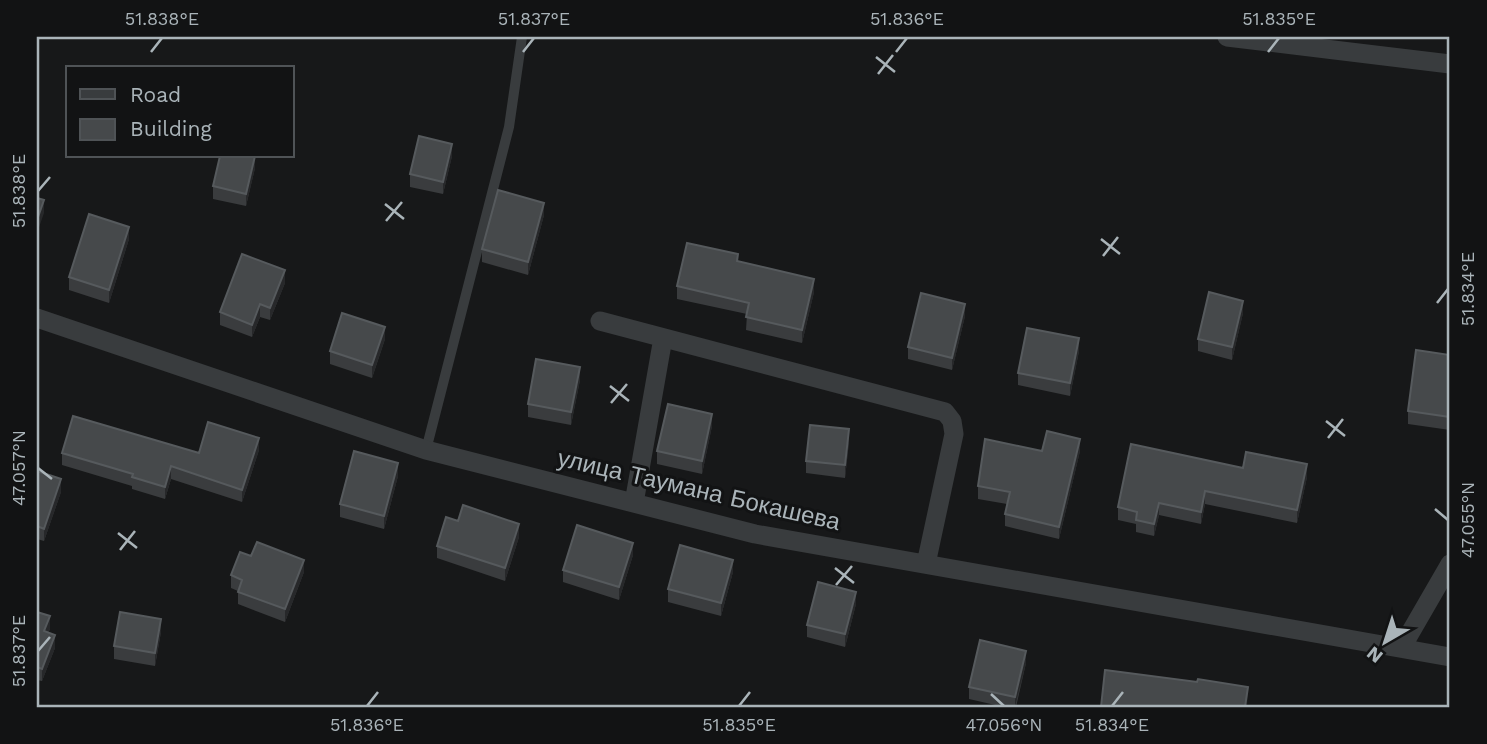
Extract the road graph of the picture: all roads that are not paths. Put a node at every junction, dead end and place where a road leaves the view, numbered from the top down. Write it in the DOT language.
graph roads {
  1 [pos="522,37"];
  2 [pos="1227,37"];
  3 [pos="1450,64"];
  4 [pos="37,318"];
  5 [pos="600,321"];
  6 [pos="663,338"];
  7 [pos="426,450"];
  8 [pos="634,503"];
  9 [pos="926,564"];
  10 [pos="1450,564"];
  11 [pos="1402,647"];
  12 [pos="1450,657"];
  1 -- 7 [label="lane"];
  2 -- 3 [label="street"];
  4 -- 7 [label="street, улица Таумана Бокашева"];
  5 -- 6 [label="street"];
  6 -- 8 [label="street"];
  6 -- 9 [label="street"];
  7 -- 8 [label="street, улица Таумана Бокашева"];
  8 -- 9 [label="street, улица Таумана Бокашева"];
  9 -- 11 [label="street, улица Таумана Бокашева"];
  10 -- 11 [label="street"];
  11 -- 12 [label="street, улица Таумана Бокашева"];
}
